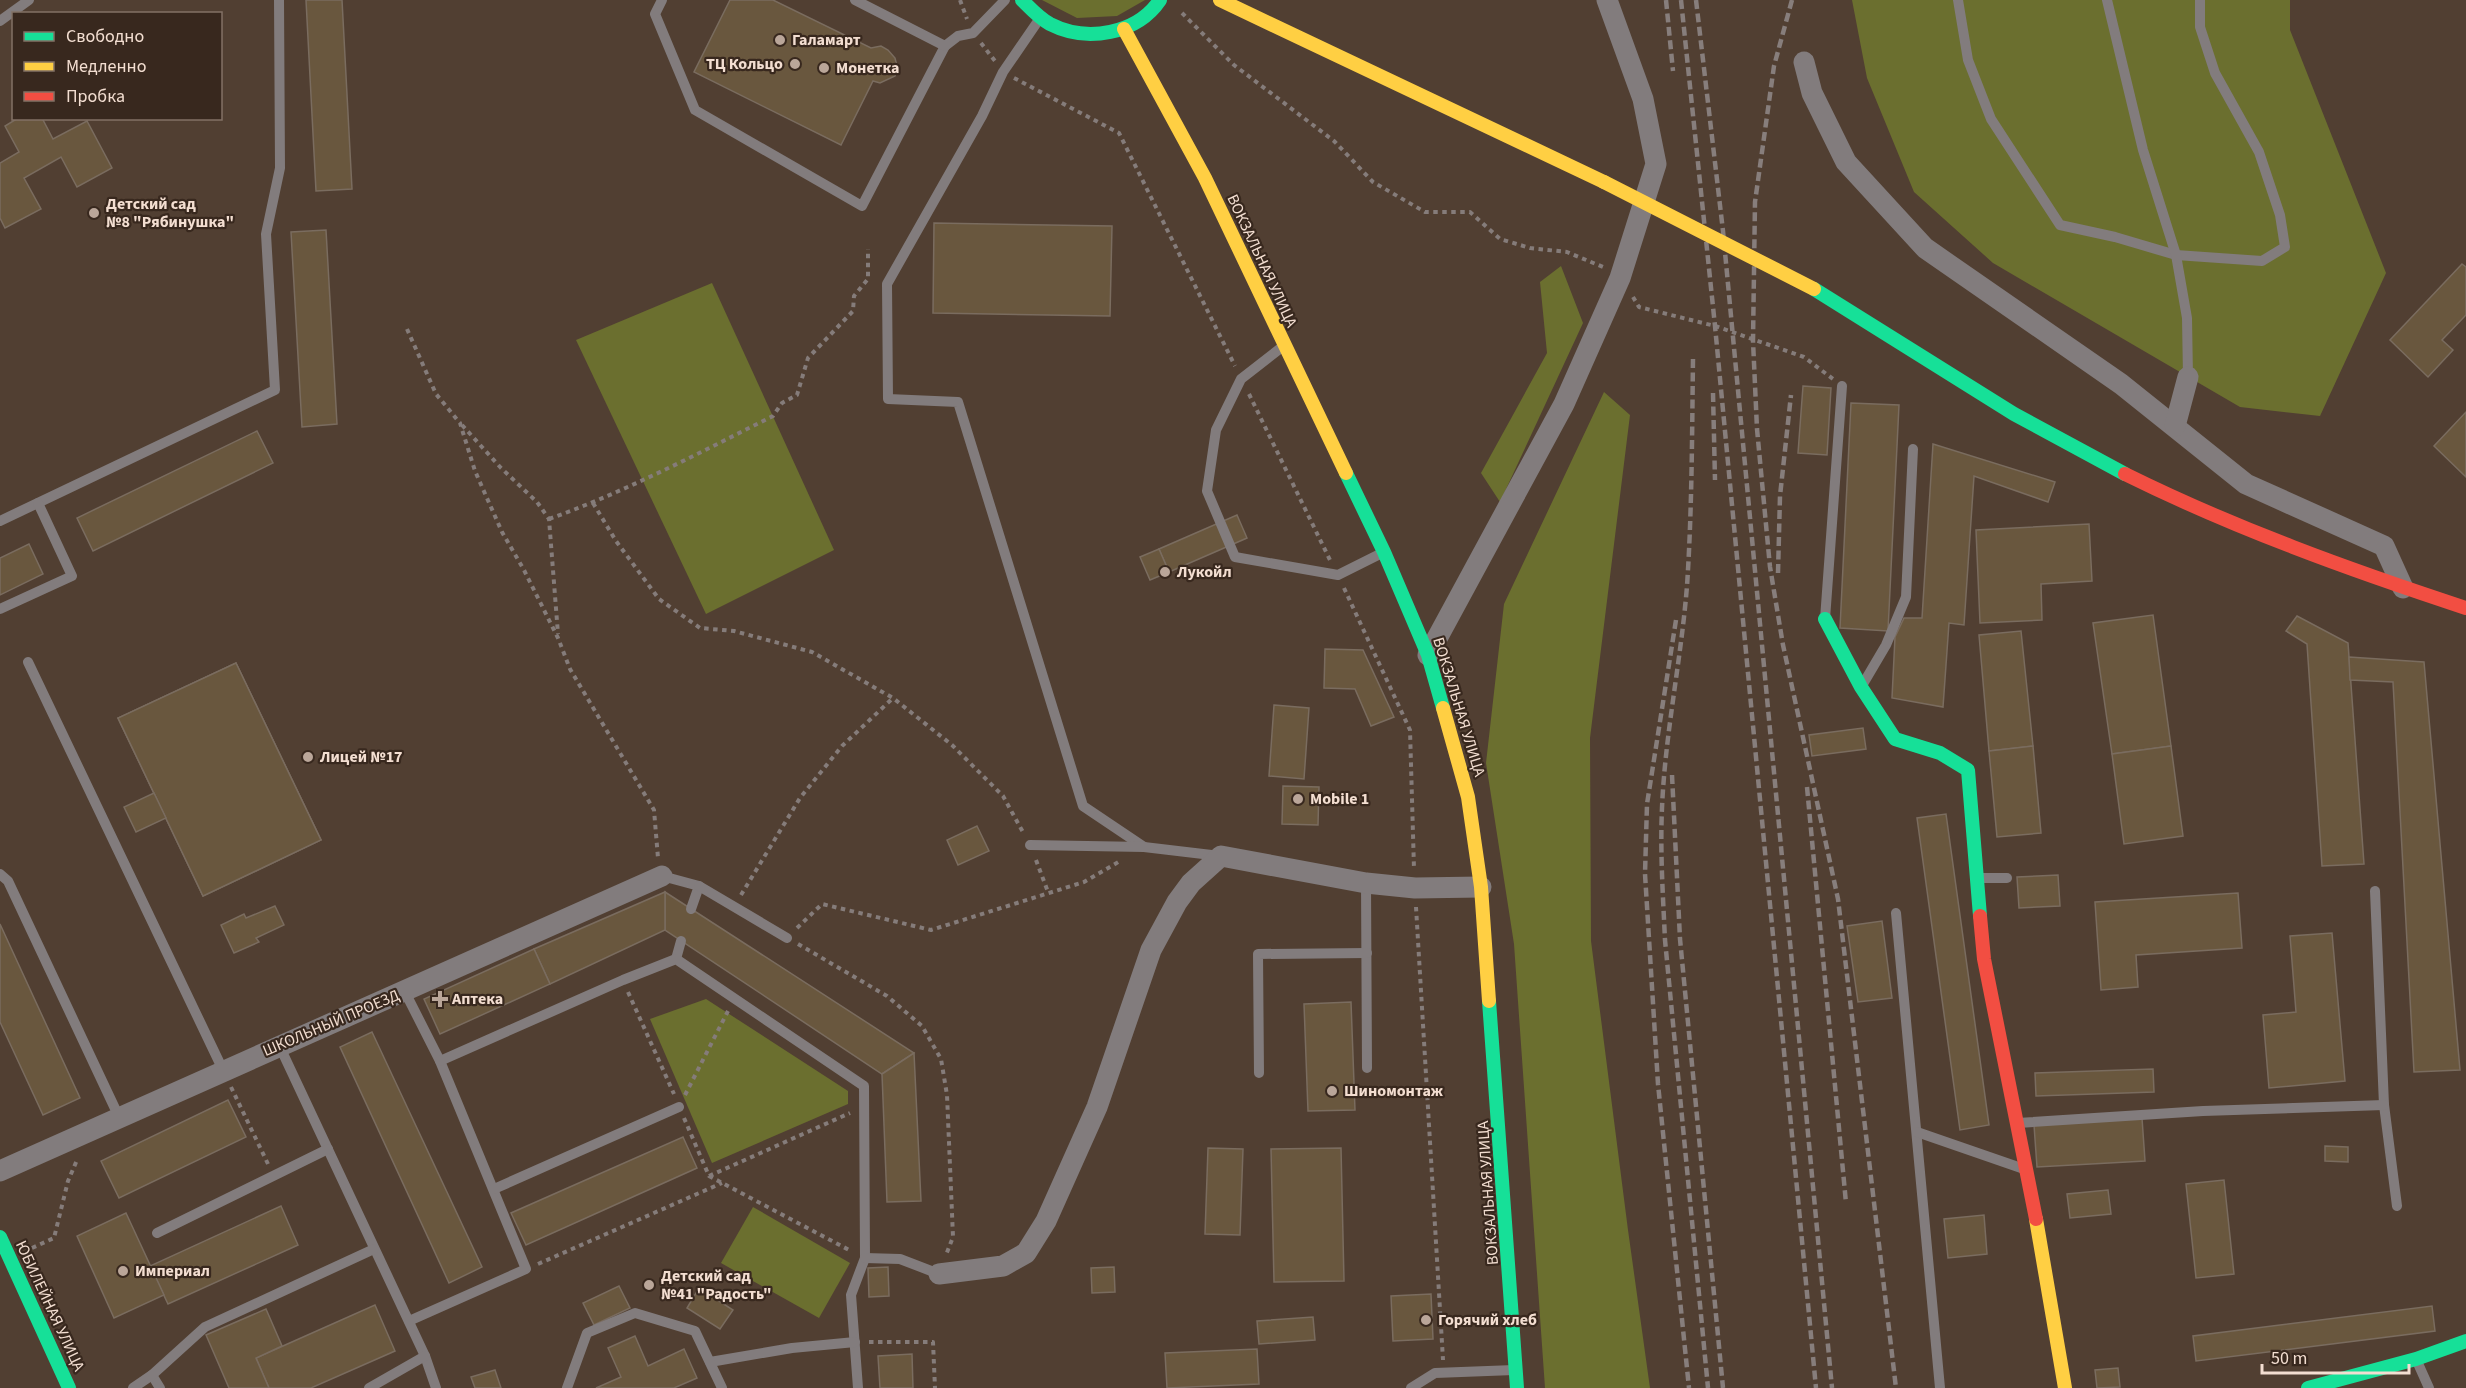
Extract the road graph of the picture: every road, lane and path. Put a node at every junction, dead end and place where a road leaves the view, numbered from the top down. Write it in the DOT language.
graph roads {
  1 [pos="279,0"];
  2 [pos="662,0"];
  3 [pos="855,0"];
  4 [pos="960,0"];
  5 [pos="1005,0"];
  6 [pos="1022,0"];
  7 [pos="1160,0"];
  8 [pos="1220,0"];
  9 [pos="1607,0"];
  10 [pos="1958,0"];
  11 [pos="2107,0"];
  12 [pos="2200,0"];
  13 [pos="25,2"];
  14 [pos="1177,8"];
  15 [pos="1040,18"];
  16 [pos="0,21"];
  17 [pos="1124,29"];
  18 [pos="973,33"];
  19 [pos="945,46"];
  20 [pos="1804,62"];
  21 [pos="1003,72"];
  22 [pos="868,249"];
  23 [pos="2176,255"];
  24 [pos="1620,278"];
  25 [pos="406,329"];
  26 [pos="1284,345"];
  27 [pos="2188,376"];
  28 [pos="1241,379"];
  29 [pos="1842,386"];
  30 [pos="460,423"];
  31 [pos="2175,426"];
  32 [pos="1913,448"];
  33 [pos="38,503"];
  34 [pos="593,503"];
  35 [pos="549,519"];
  36 [pos="0,521"];
  37 [pos="1384,552"];
  38 [pos="1338,575"];
  39 [pos="2403,588"];
  40 [pos="2466,608"];
  41 [pos="0,609"];
  42 [pos="1825,619"];
  43 [pos="558,638"];
  44 [pos="1428,655"];
  45 [pos="28,662"];
  46 [pos="1861,687"];
  47 [pos="893,698"];
  48 [pos="1030,845"];
  49 [pos="1144,847"];
  50 [pos="1221,856"];
  51 [pos="0,874"];
  52 [pos="662,876"];
  53 [pos="1978,878"];
  54 [pos="2007,878"];
  55 [pos="1366,883"];
  56 [pos="699,886"];
  57 [pos="1481,887"];
  58 [pos="1414,888"];
  59 [pos="2375,891"];
  60 [pos="1048,892"];
  61 [pos="735,907"];
  62 [pos="691,909"];
  63 [pos="1896,913"];
  64 [pos="788,938"];
  65 [pos="681,941"];
  66 [pos="1366,953"];
  67 [pos="676,959"];
  68 [pos="623,980"];
  69 [pos="405,992"];
  70 [pos="735,999"];
  71 [pos="279,1045"];
  72 [pos="440,1061"];
  73 [pos="1367,1068"];
  74 [pos="223,1070"];
  75 [pos="1259,1073"];
  76 [pos="2384,1105"];
  77 [pos="680,1107"];
  78 [pos="864,1107"];
  79 [pos="119,1117"];
  80 [pos="2018,1123"];
  81 [pos="1917,1132"];
  82 [pos="328,1149"];
  83 [pos="85,1154"];
  84 [pos="0,1171"];
  85 [pos="2028,1171"];
  86 [pos="274,1176"];
  87 [pos="709,1176"];
  88 [pos="722,1183"];
  89 [pos="494,1189"];
  90 [pos="2397,1206"];
  91 [pos="157,1233"];
  92 [pos="0,1238"];
  93 [pos="374,1249"];
  94 [pos="9,1258"];
  95 [pos="865,1258"];
  96 [pos="526,1269"];
  97 [pos="939,1274"];
  98 [pos="409,1322"];
  99 [pos="2466,1341"];
  100 [pos="855,1342"];
  101 [pos="425,1356"];
  102 [pos="2416,1359"];
  103 [pos="710,1362"];
  104 [pos="1517,1370"];
  105 [pos="1444,1373"];
  106 [pos="152,1376"];
  107 [pos="69,1388"];
  108 [pos="133,1388"];
  109 [pos="160,1388"];
  110 [pos="369,1388"];
  111 [pos="436,1388"];
  112 [pos="567,1388"];
  113 [pos="722,1388"];
  114 [pos="858,1388"];
  115 [pos="935,1388"];
  116 [pos="1411,1388"];
  117 [pos="1517,1388"];
  118 [pos="1940,1388"];
  119 [pos="2065,1388"];
  120 [pos="2308,1388"];
  121 [pos="2429,1388"];
  1 -- 33 [label="lane"];
  2 -- 19 [label="lane"];
  3 -- 19 [label="lane"];
  4 -- 18 [label="path"];
  5 -- 18 [label="lane"];
  6 -- 15 [label="main road"];
  7 -- 17 [label="main road"];
  8 -- 39 [label="main road, bridge"];
  9 -- 24 [label="street"];
  10 -- 23 [label="lane"];
  11 -- 23 [label="lane"];
  12 -- 23 [label="lane"];
  13 -- 16 [label="lane"];
  14 -- 24 [label="path"];
  15 -- 17 [label="main road"];
  15 -- 21 [label="lane"];
  17 -- 26 [label="main road, ВОКЗАЛЬНАЯ УЛИЦА"];
  18 -- 19 [label="lane"];
  18 -- 21 [label="path"];
  20 -- 31 [label="street"];
  21 -- 28 [label="path"];
  21 -- 49 [label="lane"];
  22 -- 34 [label="path"];
  23 -- 27 [label="lane"];
  24 -- 29 [label="path"];
  24 -- 44 [label="street"];
  25 -- 30 [label="path"];
  26 -- 28 [label="lane"];
  26 -- 37 [label="main road, ВОКЗАЛЬНАЯ УЛИЦА"];
  27 -- 31 [label="street"];
  28 -- 38 [label="path"];
  28 -- 38 [label="lane"];
  29 -- 42 [label="lane"];
  30 -- 35 [label="path"];
  30 -- 43 [label="path"];
  31 -- 39 [label="street"];
  32 -- 46 [label="lane"];
  33 -- 36 [label="lane"];
  33 -- 41 [label="lane"];
  34 -- 35 [label="path"];
  34 -- 47 [label="path"];
  35 -- 43 [label="path"];
  37 -- 38 [label="lane"];
  37 -- 44 [label="main road, ВОКЗАЛЬНАЯ УЛИЦА"];
  38 -- 58 [label="path"];
  39 -- 40 [label="main road"];
  42 -- 46 [label="main road"];
  43 -- 52 [label="path"];
  44 -- 57 [label="main road, ВОКЗАЛЬНАЯ УЛИЦА"];
  45 -- 74 [label="lane"];
  46 -- 53 [label="main road"];
  47 -- 48 [label="path"];
  47 -- 61 [label="path"];
  48 -- 49 [label="lane"];
  48 -- 60 [label="path"];
  49 -- 50 [label="lane"];
  49 -- 60 [label="path"];
  50 -- 55 [label="street"];
  50 -- 97 [label="street"];
  51 -- 79 [label="lane"];
  52 -- 56 [label="lane"];
  52 -- 69 [label="street, ШКОЛЬНЫЙ ПРОЕЗД"];
  53 -- 54 [label="lane"];
  53 -- 80 [label="main road"];
  55 -- 58 [label="street"];
  55 -- 66 [label="lane"];
  56 -- 61 [label="lane"];
  56 -- 62 [label="lane"];
  57 -- 58 [label="street"];
  57 -- 104 [label="main road, ВОКЗАЛЬНАЯ УЛИЦА"];
  58 -- 105 [label="path"];
  59 -- 76 [label="lane"];
  60 -- 64 [label="path"];
  61 -- 64 [label="lane"];
  63 -- 81 [label="lane"];
  64 -- 97 [label="path"];
  65 -- 67 [label="lane"];
  66 -- 73 [label="lane"];
  66 -- 75 [label="lane"];
  67 -- 68 [label="lane"];
  67 -- 70 [label="lane"];
  68 -- 72 [label="lane"];
  68 -- 77 [label="path"];
  69 -- 71 [label="street, ШКОЛЬНЫЙ ПРОЕЗД"];
  69 -- 72 [label="lane"];
  70 -- 77 [label="path"];
  70 -- 78 [label="lane"];
  71 -- 74 [label="street, ШКОЛЬНЫЙ ПРОЕЗД"];
  71 -- 82 [label="lane"];
  72 -- 89 [label="lane"];
  74 -- 79 [label="street, ШКОЛЬНЫЙ ПРОЕЗД"];
  74 -- 86 [label="path"];
  76 -- 80 [label="lane"];
  76 -- 90 [label="lane"];
  77 -- 87 [label="path"];
  77 -- 89 [label="lane"];
  78 -- 87 [label="path"];
  78 -- 95 [label="lane"];
  79 -- 84 [label="street, ШКОЛЬНЫЙ ПРОЕЗД"];
  80 -- 85 [label="main road"];
  81 -- 85 [label="lane"];
  81 -- 118 [label="lane"];
  82 -- 86 [label="lane"];
  82 -- 93 [label="lane"];
  83 -- 94 [label="path"];
  85 -- 119 [label="main road"];
  86 -- 91 [label="lane"];
  87 -- 88 [label="path"];
  88 -- 95 [label="path"];
  88 -- 96 [label="path"];
  89 -- 96 [label="lane"];
  92 -- 94 [label="main road, ЮБИЛЕЙНАЯ УЛИЦА"];
  93 -- 98 [label="lane"];
  93 -- 106 [label="lane"];
  94 -- 107 [label="main road, ЮБИЛЕЙНАЯ УЛИЦА"];
  95 -- 97 [label="lane"];
  95 -- 100 [label="lane"];
  96 -- 98 [label="lane"];
  98 -- 101 [label="lane"];
  99 -- 102 [label="main road"];
  100 -- 103 [label="lane"];
  100 -- 114 [label="lane"];
  100 -- 115 [label="path"];
  101 -- 110 [label="lane"];
  101 -- 111 [label="lane"];
  102 -- 120 [label="main road"];
  102 -- 121 [label="lane"];
  103 -- 112 [label="lane"];
  103 -- 113 [label="lane"];
  104 -- 105 [label="lane"];
  104 -- 117 [label="main road, ВОКЗАЛЬНАЯ УЛИЦА"];
  105 -- 116 [label="lane"];
  106 -- 108 [label="lane"];
  106 -- 109 [label="lane"];
}
